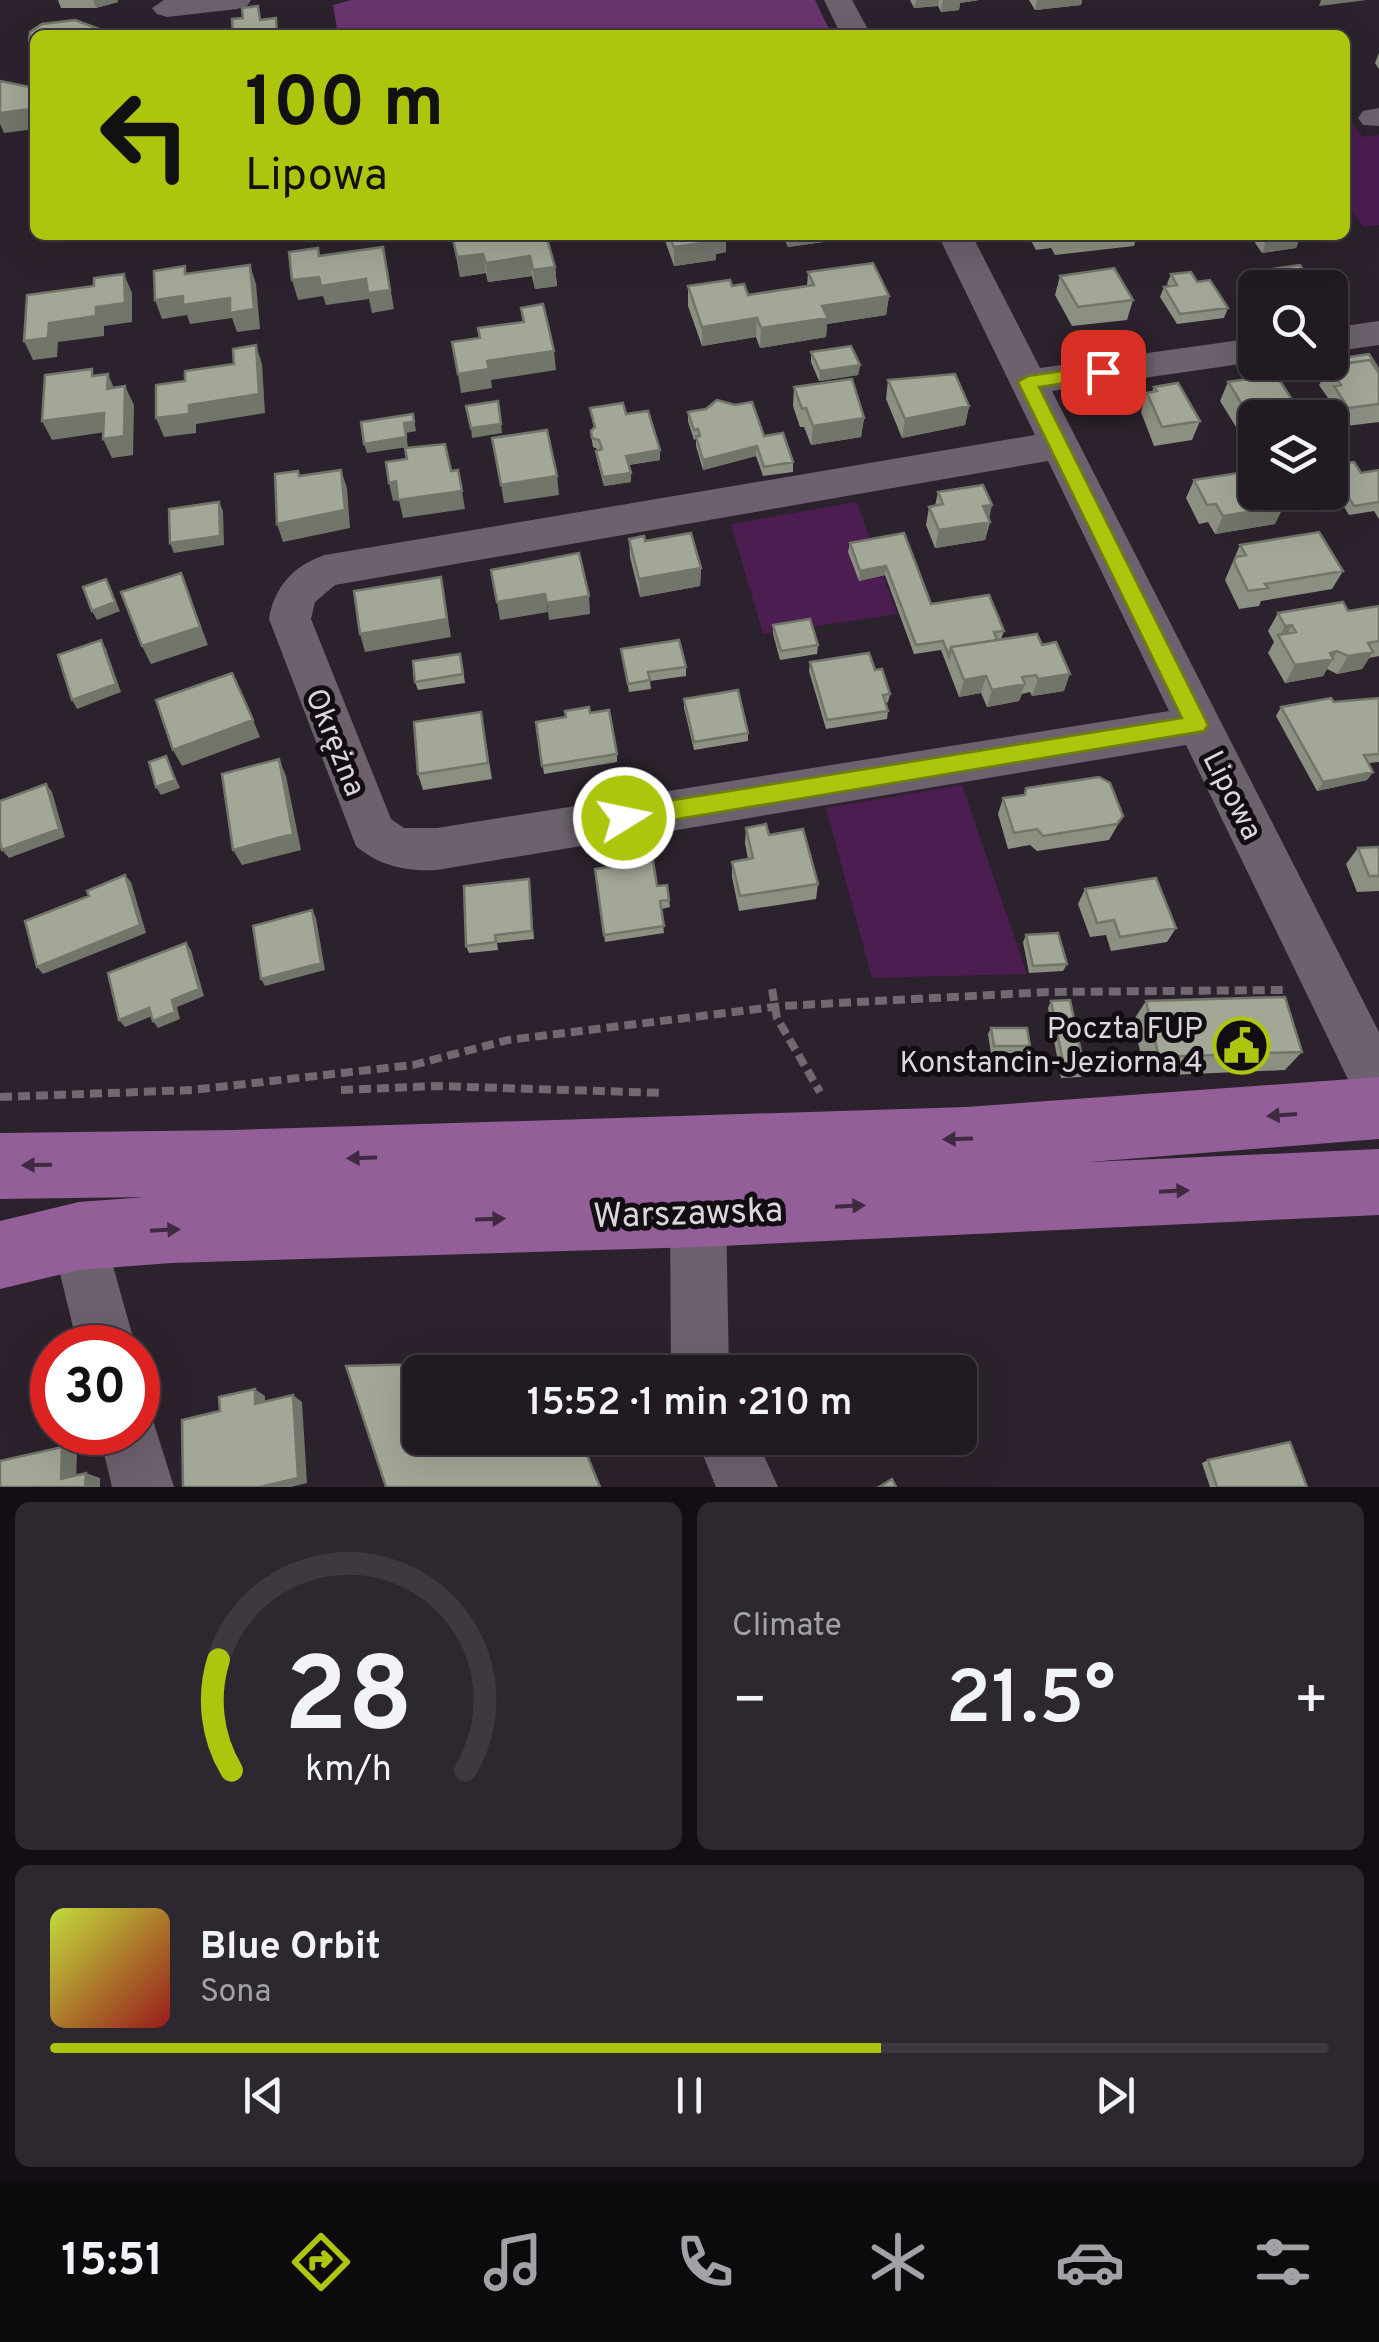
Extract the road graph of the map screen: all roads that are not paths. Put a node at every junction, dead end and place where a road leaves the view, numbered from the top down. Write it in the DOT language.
graph roads {
  1 [pos="238,0"];
  2 [pos="838,0"];
  3 [pos="166,8"];
  4 [pos="853,30"];
  5 [pos="957,240"];
  6 [pos="1379,333"];
  7 [pos="1348,337"];
  8 [pos="1238,352"];
  9 [pos="1028,382"];
  10 [pos="1058,445"];
  11 [pos="1196,725"];
  12 [pos="1379,1086"];
  13 [pos="1379,1108"];
  14 [pos="0,1166"];
  15 [pos="1379,1182"];
  16 [pos="698,1213"];
  17 [pos="79,1236"];
  18 [pos="0,1255"];
  19 [pos="101,1325"];
  20 [pos="700,1355"];
  21 [pos="134,1455"];
  22 [pos="734,1455"];
  23 [pos="142,1487"];
  24 [pos="748,1487"];
  1 -- 3 [label="street"];
  2 -- 4 [label="street"];
  5 -- 9 [label="street, Lipowa"];
  6 -- 7 [label="street"];
  8 -- 9 [label="street"];
  9 -- 10 [label="street, Lipowa"];
  10 -- 11 [label="street, Lipowa"];
  10 -- 11 [label="street, Okrężna"];
  11 -- 12 [label="street, Lipowa"];
  13 -- 14 [label="main road, Warszawska, one-way"];
  16 -- 15 [label="main road, Warszawska, one-way"];
  17 -- 16 [label="main road, Warszawska, one-way"];
  16 -- 20 [label="street"];
  17 -- 18 [label="main road, Warszawska"];
  17 -- 19 [label="street"];
  21 -- 23 [label="street"];
  22 -- 24 [label="street"];
}
